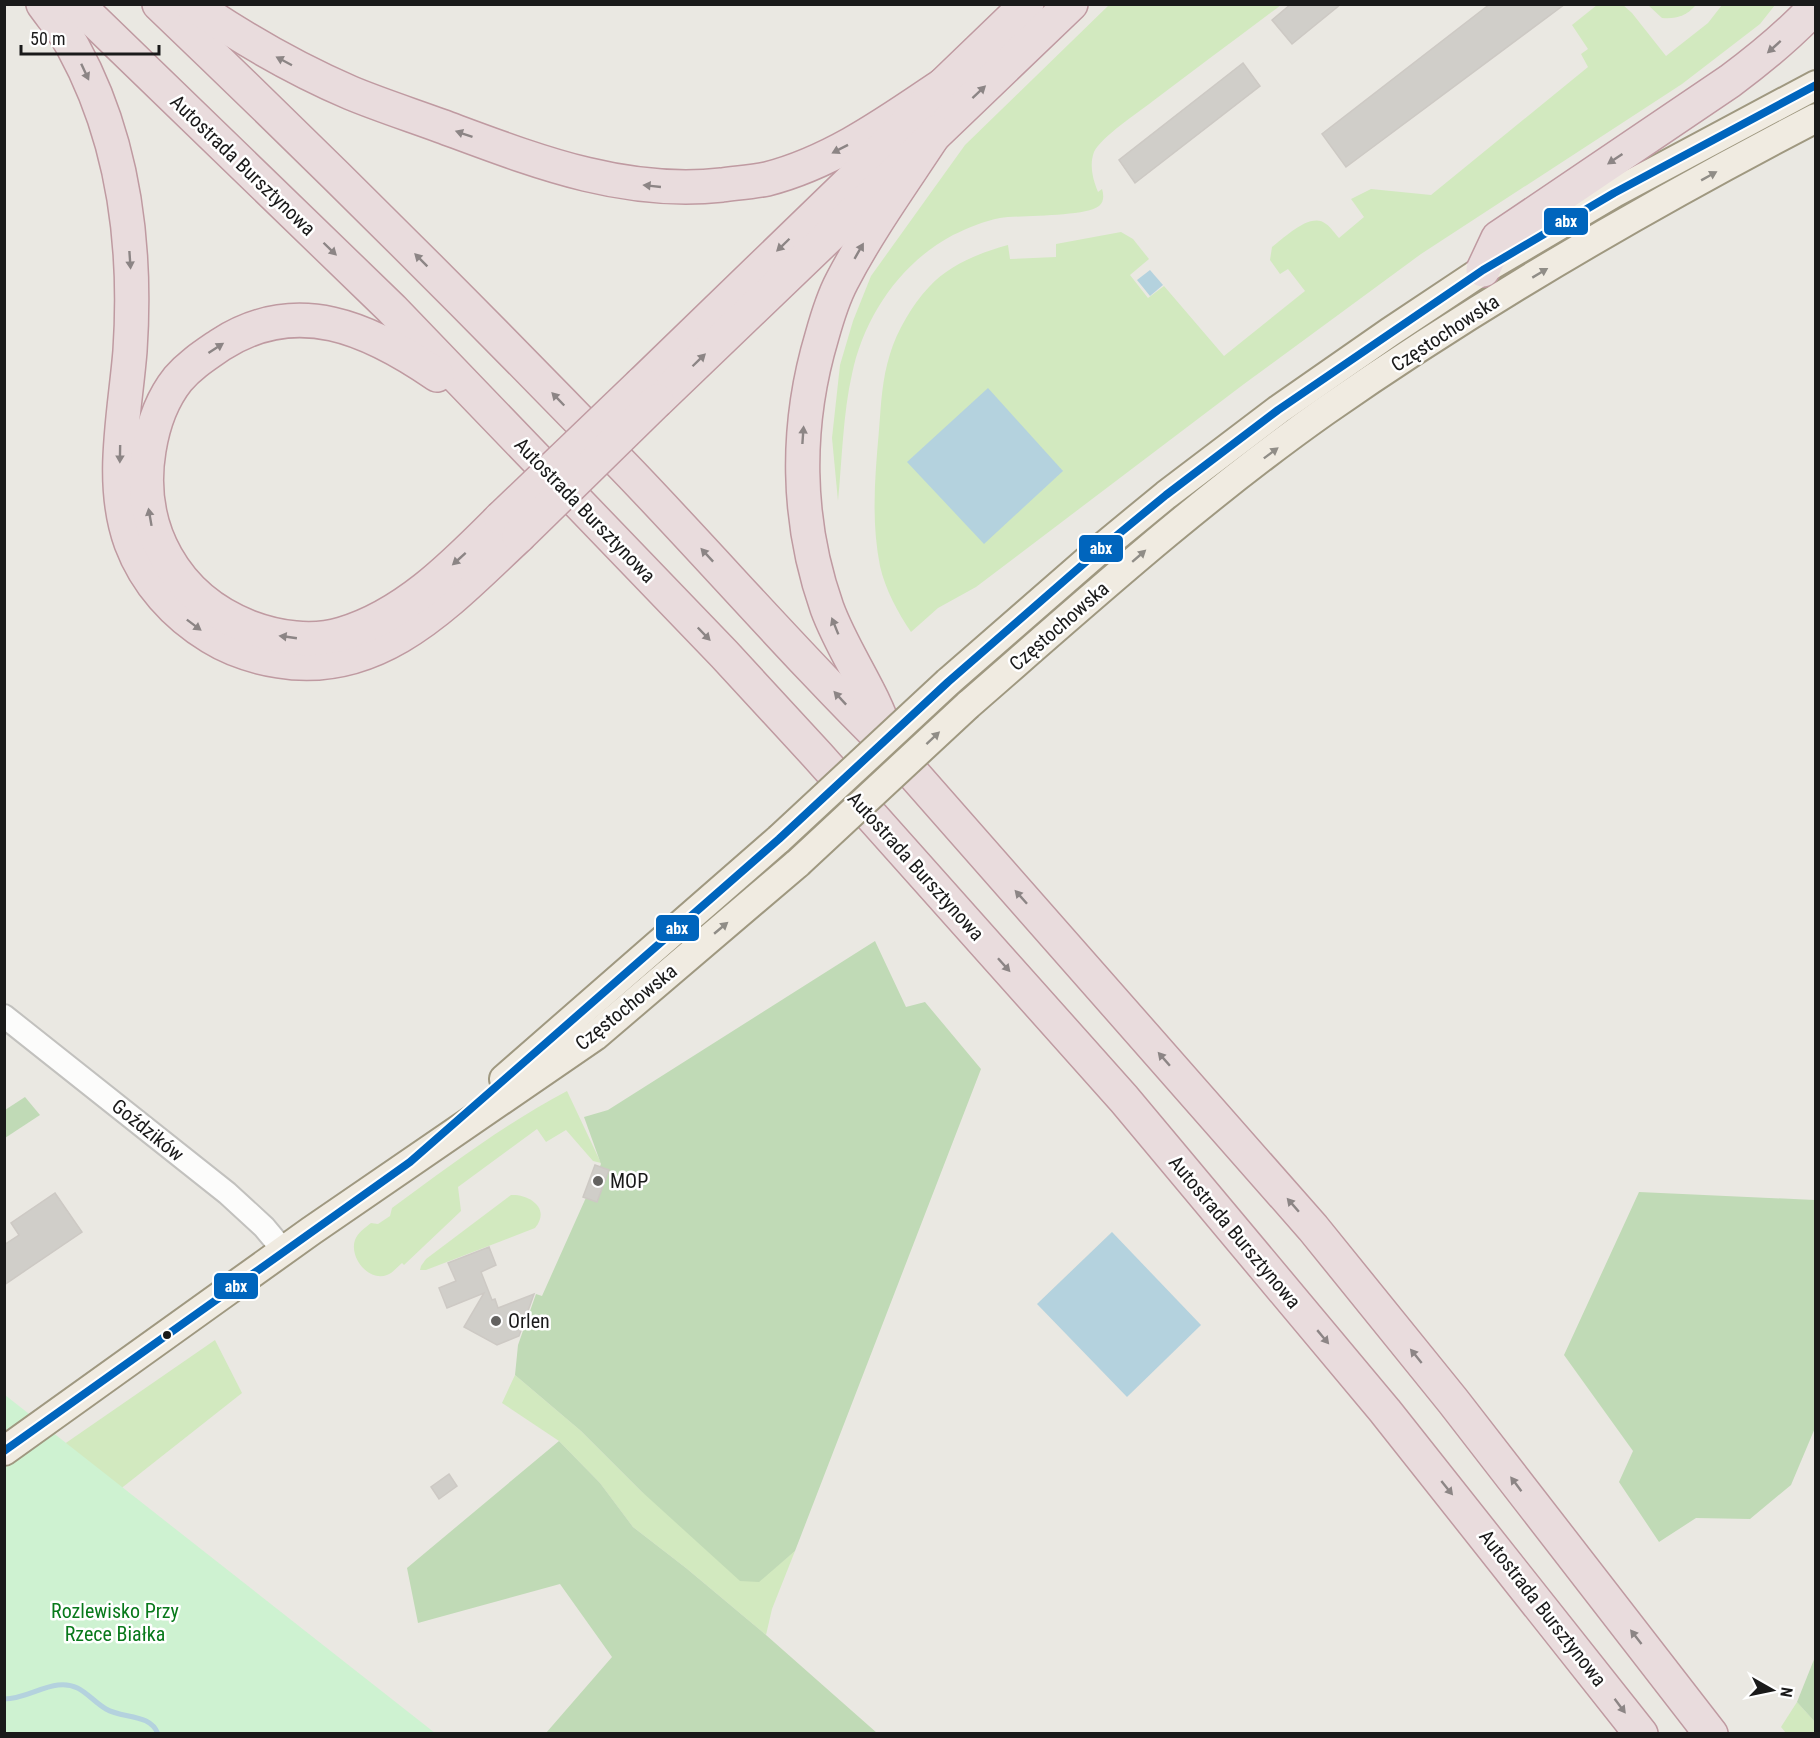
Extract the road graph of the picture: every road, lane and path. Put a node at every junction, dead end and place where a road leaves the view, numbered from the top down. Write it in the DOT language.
graph roads {
  1 [pos="43,4"];
  2 [pos="77,4"];
  3 [pos="159,4"];
  4 [pos="192,4"];
  5 [pos="1027,4"];
  6 [pos="1071,4"];
  7 [pos="1815,6"];
  8 [pos="943,85"];
  9 [pos="1815,85"];
  10 [pos="1815,118"];
  11 [pos="936,132"];
  12 [pos="1479,273"];
  13 [pos="649,392"];
  14 [pos="489,410"];
  15 [pos="510,527"];
  16 [pos="896,754"];
  17 [pos="4,1016"];
  18 [pos="410,1162"];
  19 [pos="284,1251"];
  20 [pos="4,1451"];
  21 [pos="1641,1734"];
  22 [pos="1711,1734"];
  1 -- 15 [label="highway, one-way"];
  2 -- 14 [label="highway, Autostrada Bursztynowa, one-way"];
  16 -- 3 [label="highway, one-way"];
  8 -- 4 [label="highway, one-way"];
  5 -- 8 [label="highway"];
  11 -- 6 [label="highway, one-way"];
  7 -- 12 [label="highway, one-way"];
  8 -- 13 [label="highway, one-way"];
  9 -- 12 [label="main road, Częstochowska"];
  18 -- 10 [label="main road, Częstochowska, one-way, bridge"];
  13 -- 11 [label="highway, one-way"];
  16 -- 11 [label="highway, one-way"];
  12 -- 18 [label="main road, Częstochowska, bridge"];
  13 -- 15 [label="highway, bridge"];
  15 -- 14 [label="highway, one-way"];
  14 -- 21 [label="highway, Autostrada Bursztynowa, one-way"];
  22 -- 16 [label="highway, one-way"];
  17 -- 19 [label="street, Goździków"];
  18 -- 19 [label="main road, Częstochowska"];
  19 -- 20 [label="main road, Częstochowska"];
}
